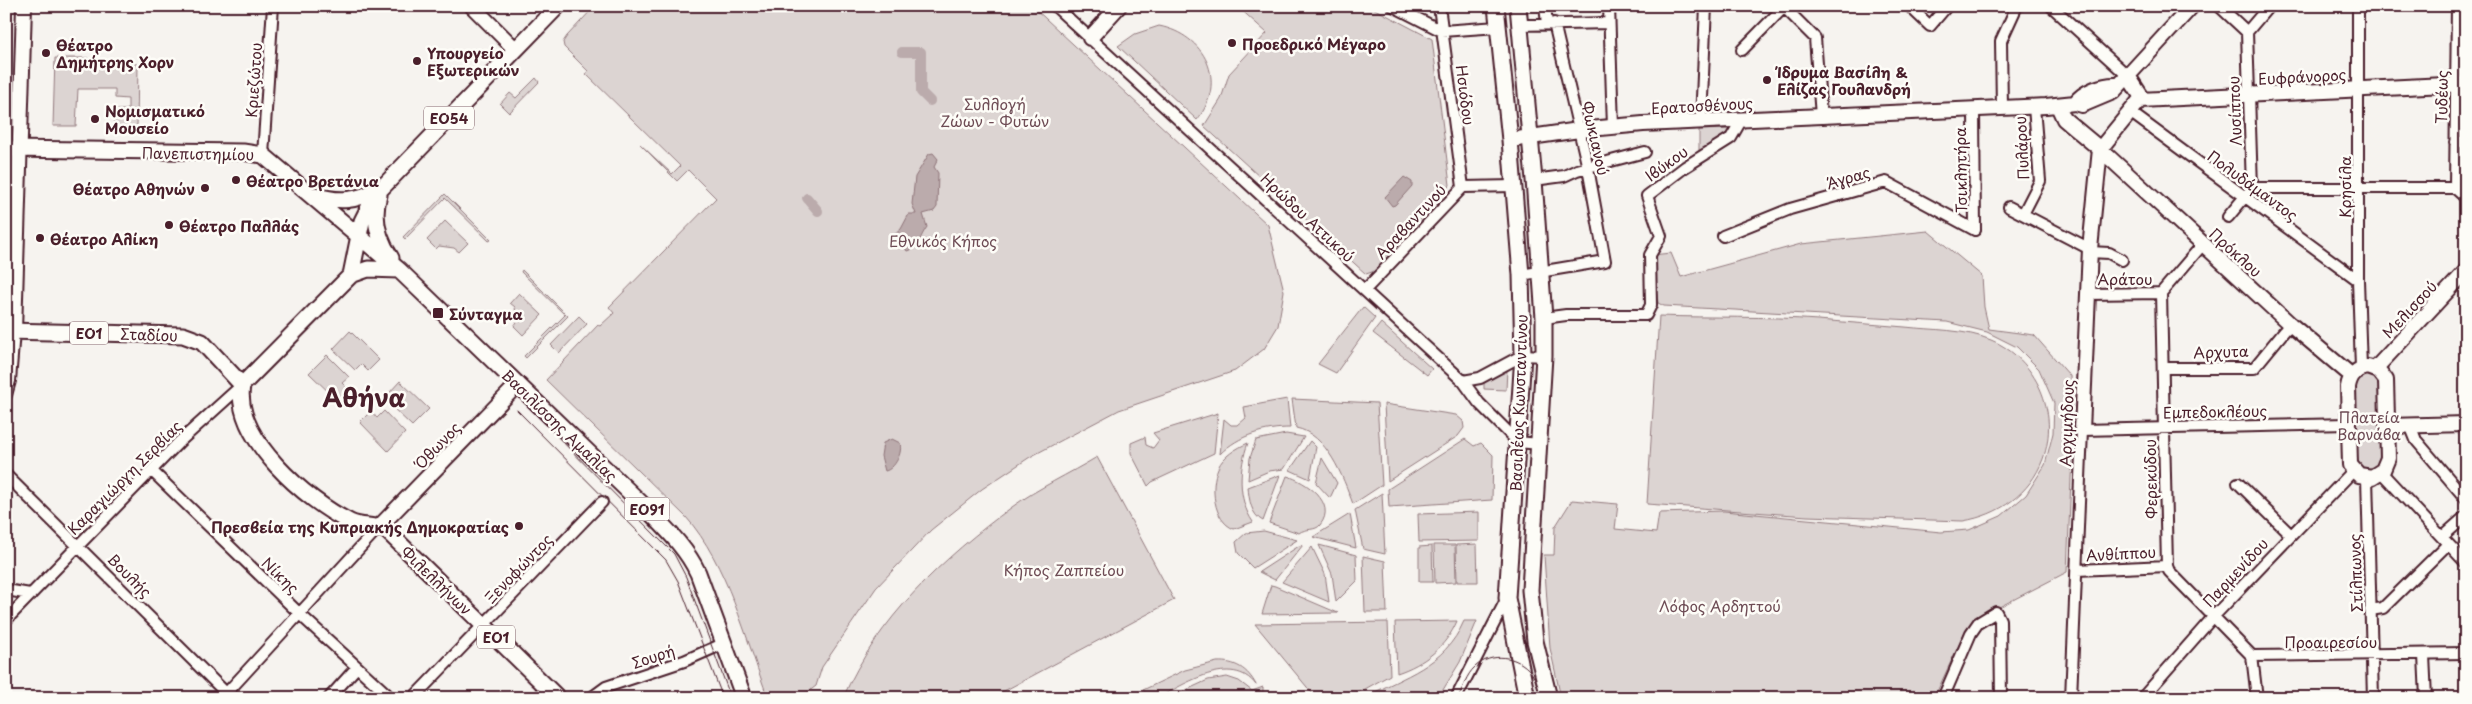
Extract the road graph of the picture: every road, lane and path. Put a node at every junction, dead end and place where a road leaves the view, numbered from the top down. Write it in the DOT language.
graph roads {
  1 [pos="24,6"];
  2 [pos="273,6"];
  3 [pos="472,6"];
  4 [pos="558,6"];
  5 [pos="1055,6"];
  6 [pos="1119,6"];
  7 [pos="1393,6"];
  8 [pos="1439,6"];
  9 [pos="1496,6"];
  10 [pos="1518,6"];
  11 [pos="1545,6"];
  12 [pos="1609,6"];
  13 [pos="1706,6"];
  14 [pos="1909,6"];
  15 [pos="1947,6"];
  16 [pos="2017,6"];
  17 [pos="2051,6"];
  18 [pos="2192,6"];
  19 [pos="2219,6"];
  20 [pos="2269,6"];
  21 [pos="2358,6"];
  22 [pos="2457,6"];
  23 [pos="1783,7"];
  24 [pos="1609,22"];
  25 [pos="1550,24"];
  26 [pos="1520,25"];
  27 [pos="1498,27"];
  28 [pos="1442,31"];
  29 [pos="2247,32"];
  30 [pos="1090,38"];
  31 [pos="515,49"];
  32 [pos="1742,50"];
  33 [pos="2123,80"];
  34 [pos="2461,84"];
  35 [pos="2360,89"];
  36 [pos="2249,95"];
  37 [pos="2140,100"];
  38 [pos="2058,106"];
  39 [pos="2034,107"];
  40 [pos="2002,108"];
  41 [pos="1974,109"];
  42 [pos="2130,112"];
  43 [pos="1821,116"];
  44 [pos="1742,119"];
  45 [pos="1702,121"];
  46 [pos="1612,127"];
  47 [pos="1579,130"];
  48 [pos="1530,137"];
  49 [pos="1510,140"];
  50 [pos="2460,142"];
  51 [pos="13,149"];
  52 [pos="2100,149"];
  53 [pos="1645,152"];
  54 [pos="264,155"];
  55 [pos="1588,168"];
  56 [pos="1534,180"];
  57 [pos="1514,186"];
  58 [pos="382,187"];
  59 [pos="1463,187"];
  60 [pos="2359,187"];
  61 [pos="2252,188"];
  62 [pos="2455,188"];
  63 [pos="308,193"];
  64 [pos="2244,198"];
  65 [pos="2466,198"];
  66 [pos="2009,207"];
  67 [pos="2023,214"];
  68 [pos="2228,217"];
  69 [pos="1976,230"];
  70 [pos="359,236"];
  71 [pos="1723,236"];
  72 [pos="2204,244"];
  73 [pos="2090,250"];
  74 [pos="2122,260"];
  75 [pos="399,270"];
  76 [pos="1540,272"];
  77 [pos="2466,272"];
  78 [pos="351,275"];
  79 [pos="1521,275"];
  80 [pos="2358,280"];
  81 [pos="1365,290"];
  82 [pos="2161,293"];
  83 [pos="2088,294"];
  84 [pos="1544,318"];
  85 [pos="2290,324"];
  86 [pos="10,331"];
  87 [pos="1523,355"];
  88 [pos="1544,356"];
  89 [pos="2164,368"];
  90 [pos="2363,371"];
  91 [pos="1463,381"];
  92 [pos="518,384"];
  93 [pos="242,385"];
  94 [pos="6,395"];
  95 [pos="2348,424"];
  96 [pos="2466,424"];
  97 [pos="2410,425"];
  98 [pos="2388,426"];
  99 [pos="2164,428"];
  100 [pos="2082,430"];
  101 [pos="1518,442"];
  102 [pos="1538,444"];
  103 [pos="2353,470"];
  104 [pos="152,471"];
  105 [pos="2381,472"];
  106 [pos="6,475"];
  107 [pos="2367,477"];
  108 [pos="2238,483"];
  109 [pos="2466,499"];
  110 [pos="602,502"];
  111 [pos="2466,516"];
  112 [pos="379,528"];
  113 [pos="2291,534"];
  114 [pos="2445,541"];
  115 [pos="78,545"];
  116 [pos="2466,563"];
  117 [pos="2167,566"];
  118 [pos="2077,570"];
  119 [pos="6,590"];
  120 [pos="30,594"];
  121 [pos="1507,598"];
  122 [pos="2370,610"];
  123 [pos="299,613"];
  124 [pos="2214,616"];
  125 [pos="6,620"];
  126 [pos="484,625"];
  127 [pos="725,642"];
  128 [pos="2466,653"];
  129 [pos="2424,655"];
  130 [pos="2252,656"];
  131 [pos="2372,656"];
  132 [pos="357,667"];
  133 [pos="227,696"];
  134 [pos="329,698"];
  135 [pos="392,698"];
  136 [pos="413,698"];
  137 [pos="558,698"];
  138 [pos="591,698"];
  139 [pos="744,698"];
  140 [pos="1456,698"];
  141 [pos="1527,698"];
  142 [pos="1550,698"];
  143 [pos="1943,698"];
  144 [pos="2001,698"];
  145 [pos="2071,698"];
  146 [pos="2142,698"];
  147 [pos="2257,698"];
  148 [pos="2373,698"];
  149 [pos="2426,698"];
  1 -- 51 [label="street"];
  2 -- 54 [label="street, Κριεζώτου"];
  3 -- 31 [label="street"];
  4 -- 31 [label="main road, ΕΟ54"];
  5 -- 30 [label="street, Ηρώδου Αττικού"];
  6 -- 30 [label="street"];
  7 -- 28 [label="street"];
  8 -- 28 [label="street, Ησιόδου"];
  9 -- 27 [label="main road, Βασιλέως Κωνσταντίνου"];
  10 -- 26 [label="main road, Βασιλέως Κωνσταντίνου"];
  11 -- 25 [label="street, Φωκιανού"];
  12 -- 24 [label="street"];
  13 -- 45 [label="street"];
  14 -- 15 [label="street"];
  16 -- 40 [label="street"];
  17 -- 33 [label="street"];
  18 -- 33 [label="street, Ερατοσθένους"];
  19 -- 29 [label="street"];
  20 -- 29 [label="street"];
  21 -- 35 [label="street, Κρησίλα"];
  22 -- 34 [label="street, Τυδέως"];
  23 -- 32 [label="street"];
  23 -- 43 [label="street"];
  24 -- 25 [label="street"];
  24 -- 46 [label="street"];
  25 -- 26 [label="street"];
  25 -- 47 [label="street, Φωκιανού"];
  26 -- 48 [label="main road, Βασιλέως Κωνσταντίνου"];
  27 -- 28 [label="street"];
  27 -- 49 [label="main road, Βασιλέως Κωνσταντίνου"];
  28 -- 59 [label="street, Ησιόδου"];
  29 -- 36 [label="street, Λυσίππου"];
  30 -- 81 [label="street, Ηρώδου Αττικού"];
  31 -- 58 [label="main road, ΕΟ54"];
  33 -- 37 [label="street"];
  33 -- 38 [label="street, Ερατοσθένους"];
  34 -- 35 [label="street, Ευφράνορος"];
  34 -- 50 [label="street, Τυδέως"];
  35 -- 36 [label="street, Ευφράνορος"];
  35 -- 60 [label="street, Κρησίλα"];
  36 -- 37 [label="street, Ευφράνορος"];
  36 -- 61 [label="street, Λυσίππου"];
  37 -- 42 [label="street"];
  38 -- 39 [label="street, Ερατοσθένους"];
  38 -- 52 [label="street, Πρόκλου"];
  39 -- 40 [label="street, Ερατοσθένους"];
  39 -- 67 [label="street, Πυλάρου"];
  40 -- 41 [label="street, Ερατοσθένους"];
  41 -- 43 [label="street, Ερατοσθένους"];
  41 -- 69 [label="street, Τσικλητήρα"];
  42 -- 52 [label="street"];
  42 -- 64 [label="street, Πολυδάμαντος"];
  43 -- 44 [label="street, Ερατοσθένους"];
  44 -- 45 [label="street, Ερατοσθένους"];
  44 -- 84 [label="street, Ιβύκου"];
  45 -- 46 [label="street, Ερατοσθένους"];
  46 -- 47 [label="street, Ερατοσθένους"];
  47 -- 48 [label="street, Ερατοσθένους"];
  47 -- 55 [label="street, Φωκιανού"];
  48 -- 49 [label="street, Ερατοσθένους"];
  48 -- 56 [label="main road, Βασιλέως Κωνσταντίνου"];
  49 -- 57 [label="main road, Βασιλέως Κωνσταντίνου"];
  50 -- 62 [label="street, Τυδέως"];
  51 -- 54 [label="main road, Πανεπιστημίου"];
  51 -- 86 [label="street"];
  52 -- 72 [label="street, Πρόκλου"];
  52 -- 73 [label="street, Αρχιμήδους"];
  53 -- 55 [label="street"];
  54 -- 63 [label="main road, Πανεπιστημίου"];
  55 -- 56 [label="street"];
  55 -- 76 [label="street, Φωκιανού"];
  56 -- 76 [label="main road, Βασιλέως Κωνσταντίνου"];
  57 -- 59 [label="street, Αραβαντινού"];
  57 -- 79 [label="main road, Βασιλέως Κωνσταντίνου"];
  58 -- 63 [label="main road"];
  58 -- 70 [label="main road, ΕΟ54"];
  58 -- 75 [label="main road"];
  59 -- 81 [label="street, Αραβαντινού"];
  60 -- 61 [label="street"];
  60 -- 62 [label="street"];
  60 -- 80 [label="street, Κρησίλα"];
  61 -- 64 [label="street"];
  62 -- 65 [label="street"];
  63 -- 70 [label="main road, Πανεπιστημίου"];
  64 -- 68 [label="street"];
  64 -- 80 [label="street, Πολυδάμαντος"];
  66 -- 67 [label="street"];
  67 -- 73 [label="street"];
  69 -- 71 [label="street, Άγρας"];
  70 -- 75 [label="main road, Βασιλίσσης Αμαλίας / ΕΟ91"];
  70 -- 78 [label="main road, ΕΟ54"];
  72 -- 82 [label="street"];
  72 -- 85 [label="street, Πρόκλου"];
  73 -- 74 [label="street"];
  73 -- 83 [label="street, Αρχιμήδους"];
  75 -- 78 [label="main road"];
  75 -- 92 [label="main road, Βασιλίσσης Αμαλίας / ΕΟ91"];
  76 -- 79 [label="street"];
  76 -- 84 [label="main road, Βασιλέως Κωνσταντίνου"];
  77 -- 90 [label="street, Μελισσού"];
  78 -- 93 [label="main road"];
  79 -- 87 [label="main road, Βασιλέως Κωνσταντίνου"];
  80 -- 90 [label="street, Κρησίλα"];
  81 -- 91 [label="street, Ηρώδου Αττικού"];
  82 -- 83 [label="street, Αράτου"];
  82 -- 89 [label="street, Φερεκύδου"];
  83 -- 100 [label="street, Αρχιμήδους"];
  84 -- 88 [label="main road, Βασιλέως Κωνσταντίνου"];
  85 -- 89 [label="street, Αρχυτα"];
  85 -- 90 [label="street, Πρόκλου"];
  86 -- 93 [label="main road, Σταδίου / ΕΟ1"];
  86 -- 94 [label="street"];
  87 -- 88 [label="street"];
  87 -- 91 [label="street"];
  87 -- 101 [label="main road, Βασιλέως Κωνσταντίνου"];
  88 -- 102 [label="main road, Βασιλέως Κωνσταντίνου"];
  89 -- 99 [label="street, Φερεκύδου"];
  90 -- 95 [label="street"];
  90 -- 98 [label="street"];
  91 -- 101 [label="street, Ηρώδου Αττικού"];
  92 -- 112 [label="street, Όθωνος"];
  92 -- 127 [label="main road, Βασιλίσσης Αμαλίας / ΕΟ91"];
  93 -- 104 [label="street, Καραγιώργη Σερβίας"];
  93 -- 112 [label="main road, ΕΟ1"];
  95 -- 99 [label="street, Εμπεδοκλέους"];
  95 -- 103 [label="street"];
  96 -- 97 [label="street"];
  97 -- 98 [label="street"];
  97 -- 109 [label="street"];
  98 -- 105 [label="street"];
  99 -- 100 [label="street, Εμπεδοκλέους"];
  99 -- 117 [label="street, Φερεκύδου"];
  100 -- 118 [label="street, Αρχιμήδους"];
  101 -- 102 [label="street"];
  101 -- 121 [label="main road, Βασιλέως Κωνσταντίνου"];
  102 -- 142 [label="main road, Βασιλέως Κωνσταντίνου"];
  103 -- 107 [label="street"];
  103 -- 113 [label="street, Παρμενίδου"];
  104 -- 115 [label="street, Καραγιώργη Σερβίας"];
  104 -- 123 [label="street, Νίκης"];
  105 -- 107 [label="street"];
  105 -- 114 [label="street"];
  106 -- 115 [label="street, Βουλής"];
  107 -- 122 [label="street, Στίλπωνος"];
  108 -- 113 [label="street"];
  110 -- 126 [label="street, Ξενοφώντος"];
  111 -- 114 [label="street"];
  112 -- 123 [label="street"];
  112 -- 126 [label="main road, Φιλελλήνων / ΕΟ1"];
  113 -- 124 [label="street, Παρμενίδου"];
  114 -- 116 [label="street"];
  114 -- 122 [label="street"];
  115 -- 120 [label="street, Καραγιώργη Σερβίας"];
  115 -- 133 [label="street, Βουλής"];
  117 -- 118 [label="street, Ανθίππου"];
  117 -- 124 [label="street"];
  118 -- 145 [label="street, Αρχιμήδους"];
  119 -- 120 [label="street"];
  120 -- 125 [label="street, Καραγιώργη Σερβίας"];
  121 -- 140 [label="street"];
  121 -- 141 [label="main road, Βασιλέως Κωνσταντίνου"];
  122 -- 131 [label="street, Στίλπωνος"];
  123 -- 132 [label="street, Νίκης"];
  123 -- 133 [label="street"];
  124 -- 130 [label="street"];
  124 -- 146 [label="street, Παρμενίδου"];
  126 -- 136 [label="street, Ξενοφώντος"];
  126 -- 137 [label="main road, Φιλελλήνων / ΕΟ1"];
  127 -- 138 [label="street, Σουρή"];
  127 -- 139 [label="main road, Βασιλίσσης Αμαλίας / ΕΟ91"];
  128 -- 129 [label="street, Προαιρεσίου"];
  129 -- 131 [label="street, Προαιρεσίου"];
  129 -- 149 [label="street"];
  130 -- 131 [label="street, Προαιρεσίου"];
  130 -- 147 [label="street"];
  131 -- 148 [label="street, Στίλπωνος"];
  132 -- 134 [label="street"];
  132 -- 135 [label="street, Νίκης"];
  143 -- 144 [label="street"];
}
